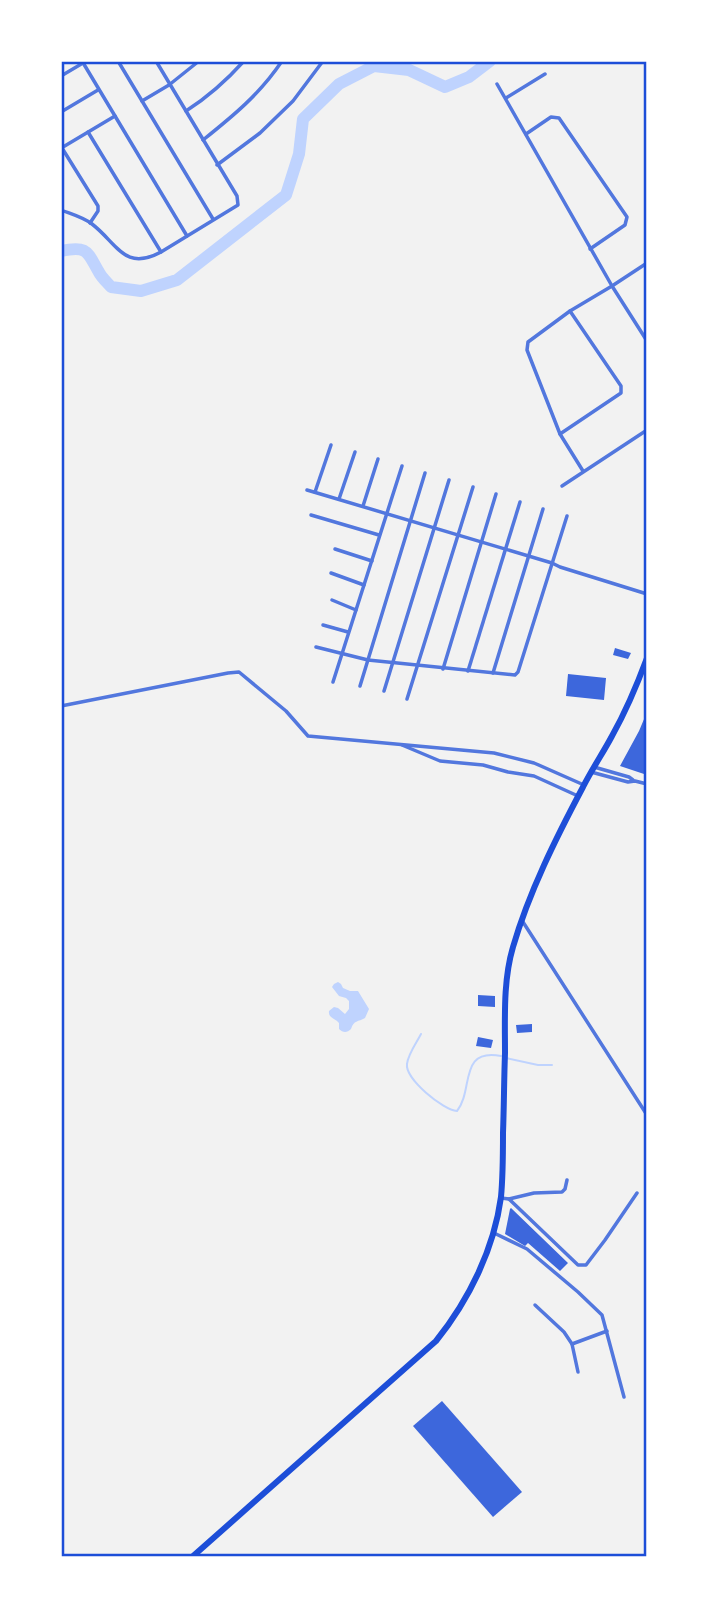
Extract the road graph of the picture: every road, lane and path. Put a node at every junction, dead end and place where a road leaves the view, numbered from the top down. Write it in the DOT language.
graph roads {
  1 [pos="118,61"];
  2 [pos="156,61"];
  3 [pos="199,61"];
  4 [pos="244,61"];
  5 [pos="282,61"];
  6 [pos="323,61"];
  7 [pos="82,62"];
  8 [pos="545,74"];
  9 [pos="61,76"];
  10 [pos="497,84"];
  11 [pos="169,85"];
  12 [pos="99,89"];
  13 [pos="506,99"];
  14 [pos="142,101"];
  15 [pos="186,111"];
  16 [pos="61,112"];
  17 [pos="115,116"];
  18 [pos="88,132"];
  19 [pos="526,134"];
  20 [pos="203,140"];
  21 [pos="62,148"];
  22 [pos="217,165"];
  23 [pos="61,210"];
  24 [pos="213,219"];
  25 [pos="90,223"];
  26 [pos="187,236"];
  27 [pos="590,249"];
  28 [pos="161,252"];
  29 [pos="647,263"];
  30 [pos="612,286"];
  31 [pos="570,311"];
  32 [pos="647,341"];
  33 [pos="647,430"];
  34 [pos="560,434"];
  35 [pos="331,445"];
  36 [pos="355,452"];
  37 [pos="378,459"];
  38 [pos="402,466"];
  39 [pos="583,471"];
  40 [pos="425,473"];
  41 [pos="449,480"];
  42 [pos="562,486"];
  43 [pos="472,487"];
  44 [pos="307,490"];
  45 [pos="315,492"];
  46 [pos="496,494"];
  47 [pos="339,499"];
  48 [pos="520,502"];
  49 [pos="363,506"];
  50 [pos="543,509"];
  51 [pos="386,513"];
  52 [pos="311,515"];
  53 [pos="567,516"];
  54 [pos="410,521"];
  55 [pos="434,528"];
  56 [pos="457,535"];
  57 [pos="380,536"];
  58 [pos="481,542"];
  59 [pos="335,549"];
  60 [pos="505,549"];
  61 [pos="528,556"];
  62 [pos="372,561"];
  63 [pos="552,563"];
  64 [pos="331,573"];
  65 [pos="364,585"];
  66 [pos="647,594"];
  67 [pos="332,600"];
  68 [pos="356,610"];
  69 [pos="323,625"];
  70 [pos="349,633"];
  71 [pos="316,647"];
  72 [pos="343,654"];
  73 [pos="647,658"];
  74 [pos="368,660"];
  75 [pos="393,662"];
  76 [pos="418,666"];
  77 [pos="443,669"];
  78 [pos="468,671"];
  79 [pos="493,673"];
  80 [pos="333,682"];
  81 [pos="360,685"];
  82 [pos="384,691"];
  83 [pos="407,699"];
  84 [pos="61,706"];
  85 [pos="397,743"];
  86 [pos="593,770"];
  87 [pos="584,785"];
  88 [pos="647,785"];
  89 [pos="578,796"];
  90 [pos="522,920"];
  91 [pos="647,1115"];
  92 [pos="567,1180"];
  93 [pos="637,1193"];
  94 [pos="500,1198"];
  95 [pos="509,1199"];
  96 [pos="493,1232"];
  97 [pos="535,1305"];
  98 [pos="607,1331"];
  99 [pos="572,1344"];
  100 [pos="578,1372"];
  101 [pos="624,1397"];
  102 [pos="192,1557"];
  1 -- 14 [label="street"];
  2 -- 11 [label="street"];
  3 -- 11 [label="street"];
  4 -- 15 [label="street"];
  5 -- 20 [label="street"];
  6 -- 22 [label="street"];
  7 -- 9 [label="street"];
  7 -- 12 [label="street"];
  8 -- 13 [label="street"];
  10 -- 13 [label="street"];
  11 -- 14 [label="street"];
  11 -- 15 [label="street"];
  12 -- 16 [label="street"];
  12 -- 17 [label="street"];
  13 -- 19 [label="street"];
  14 -- 24 [label="street"];
  15 -- 20 [label="street"];
  17 -- 18 [label="street"];
  17 -- 26 [label="street"];
  18 -- 21 [label="street"];
  18 -- 28 [label="street"];
  19 -- 27 [label="street"];
  19 -- 27 [label="street"];
  20 -- 22 [label="street"];
  21 -- 25 [label="street"];
  22 -- 24 [label="street"];
  23 -- 25 [label="street"];
  24 -- 26 [label="street"];
  25 -- 28 [label="street"];
  26 -- 28 [label="street"];
  27 -- 30 [label="street"];
  29 -- 30 [label="street"];
  30 -- 31 [label="street"];
  30 -- 32 [label="street"];
  31 -- 34 [label="street"];
  31 -- 34 [label="street"];
  33 -- 39 [label="street"];
  34 -- 39 [label="street"];
  35 -- 45 [label="street"];
  36 -- 47 [label="street"];
  37 -- 49 [label="street"];
  38 -- 51 [label="street"];
  39 -- 42 [label="street"];
  40 -- 54 [label="street"];
  41 -- 55 [label="street"];
  43 -- 56 [label="street"];
  44 -- 45 [label="street"];
  45 -- 47 [label="street"];
  46 -- 58 [label="street"];
  47 -- 49 [label="street"];
  48 -- 60 [label="street"];
  49 -- 51 [label="street"];
  50 -- 61 [label="street"];
  51 -- 54 [label="street"];
  51 -- 57 [label="street"];
  52 -- 57 [label="street"];
  53 -- 63 [label="street"];
  54 -- 55 [label="street"];
  54 -- 74 [label="street"];
  55 -- 56 [label="street"];
  55 -- 75 [label="street"];
  56 -- 58 [label="street"];
  56 -- 76 [label="street"];
  57 -- 62 [label="street"];
  58 -- 60 [label="street"];
  58 -- 77 [label="street"];
  59 -- 62 [label="street"];
  60 -- 61 [label="street"];
  60 -- 78 [label="street"];
  61 -- 63 [label="street"];
  61 -- 79 [label="street"];
  62 -- 65 [label="street"];
  63 -- 66 [label="street"];
  63 -- 79 [label="street"];
  64 -- 65 [label="street"];
  65 -- 68 [label="street"];
  67 -- 68 [label="street"];
  68 -- 70 [label="street"];
  69 -- 70 [label="street"];
  70 -- 72 [label="street"];
  71 -- 72 [label="street"];
  72 -- 74 [label="street"];
  72 -- 80 [label="street"];
  73 -- 86 [label="main road"];
  74 -- 75 [label="street"];
  74 -- 81 [label="street"];
  75 -- 76 [label="street"];
  75 -- 82 [label="street"];
  76 -- 77 [label="street"];
  76 -- 83 [label="street"];
  77 -- 78 [label="street"];
  78 -- 79 [label="street"];
  84 -- 85 [label="street"];
  85 -- 87 [label="street"];
  85 -- 89 [label="street"];
  86 -- 87 [label="main road"];
  86 -- 88 [label="street"];
  87 -- 89 [label="main road"];
  89 -- 90 [label="main road"];
  90 -- 91 [label="street"];
  90 -- 94 [label="main road"];
  92 -- 95 [label="street"];
  93 -- 95 [label="street"];
  94 -- 95 [label="street"];
  94 -- 96 [label="main road"];
  96 -- 98 [label="street"];
  96 -- 102 [label="main road"];
  97 -- 99 [label="street"];
  98 -- 99 [label="street"];
  98 -- 101 [label="street"];
  99 -- 100 [label="street"];
}
